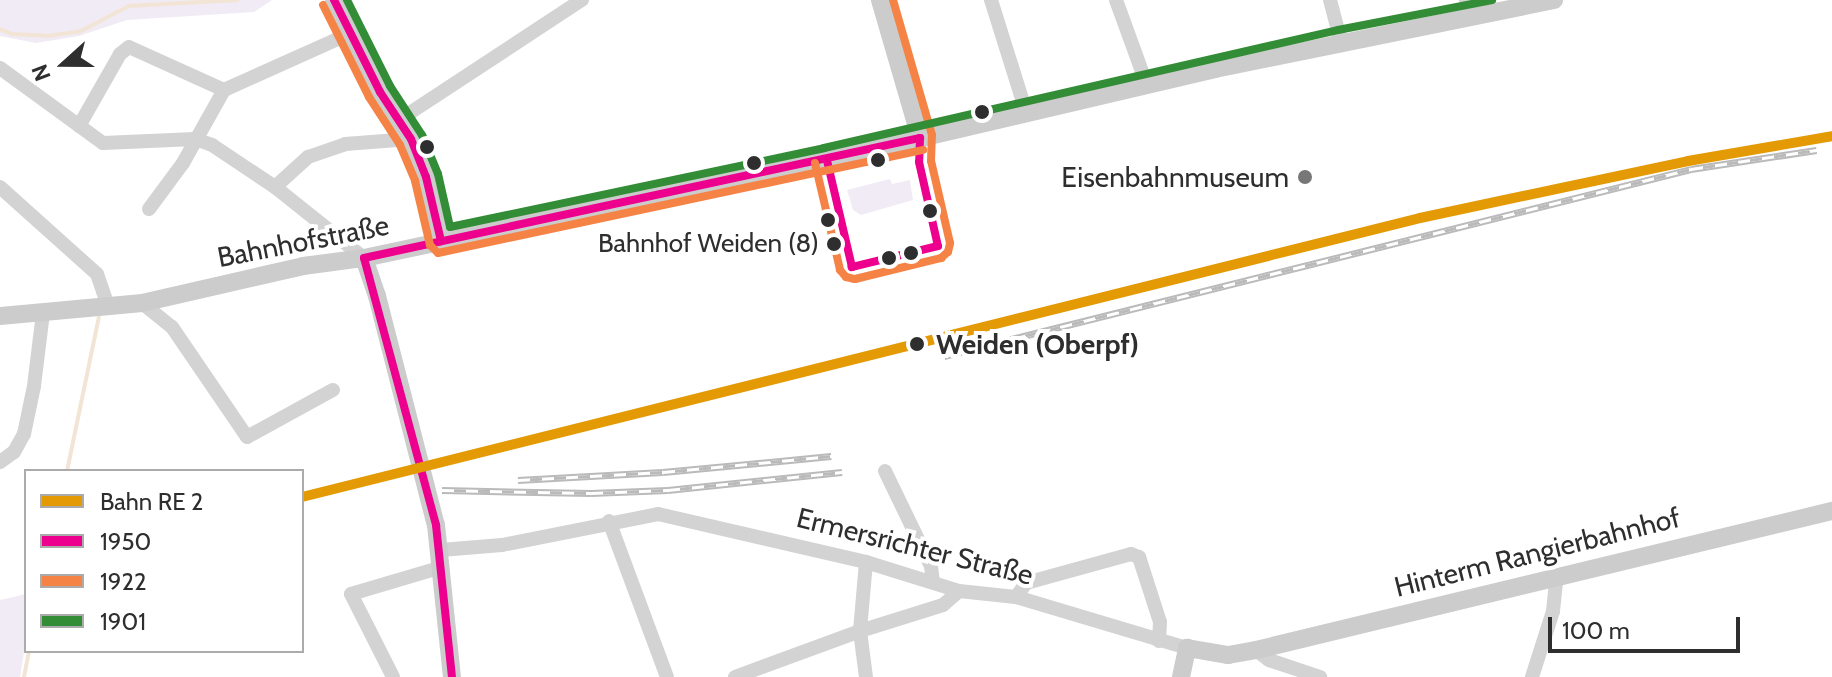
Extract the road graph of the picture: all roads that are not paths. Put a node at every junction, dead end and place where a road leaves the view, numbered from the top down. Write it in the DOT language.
graph roads {
  1 [pos="334,0"];
  2 [pos="582,0"];
  3 [pos="880,0"];
  4 [pos="991,0"];
  5 [pos="1116,0"];
  6 [pos="1330,0"];
  7 [pos="1554,0"];
  8 [pos="1468,8"];
  9 [pos="351,33"];
  10 [pos="1341,42"];
  11 [pos="0,68"];
  12 [pos="1147,85"];
  13 [pos="224,90"];
  14 [pos="1026,112"];
  15 [pos="399,120"];
  16 [pos="79,126"];
  17 [pos="920,138"];
  18 [pos="195,139"];
  19 [pos="411,139"];
  20 [pos="0,187"];
  21 [pos="275,187"];
  22 [pos="149,209"];
  23 [pos="441,241"];
  24 [pos="364,258"];
  25 [pos="142,303"];
  26 [pos="108,306"];
  27 [pos="43,313"];
  28 [pos="0,316"];
  29 [pos="333,390"];
  30 [pos="0,462"];
  31 [pos="885,471"];
  32 [pos="1832,511"];
  33 [pos="609,521"];
  34 [pos="441,550"];
  35 [pos="866,562"];
  36 [pos="432,570"];
  37 [pos="1557,575"];
  38 [pos="933,582"];
  39 [pos="959,591"];
  40 [pos="1016,597"];
  41 [pos="860,631"];
  42 [pos="1159,641"];
  43 [pos="1187,648"];
  44 [pos="1256,650"];
  45 [pos="391,676"];
  46 [pos="452,677"];
  47 [pos="667,677"];
  48 [pos="735,677"];
  49 [pos="866,677"];
  50 [pos="1181,677"];
  51 [pos="1320,677"];
  52 [pos="1532,677"];
  1 -- 9 [label="main road"];
  2 -- 15 [label="street"];
  3 -- 17 [label="main road"];
  4 -- 14 [label="street"];
  5 -- 12 [label="street"];
  6 -- 10 [label="street"];
  7 -- 8 [label="main road, Bahnhofstraße"];
  8 -- 10 [label="main road, Bahnhofstraße"];
  9 -- 13 [label="street"];
  9 -- 15 [label="main road"];
  10 -- 12 [label="main road, Bahnhofstraße"];
  11 -- 16 [label="street"];
  12 -- 14 [label="main road, Bahnhofstraße"];
  13 -- 16 [label="street"];
  13 -- 18 [label="street"];
  14 -- 17 [label="main road, Bahnhofstraße"];
  15 -- 19 [label="main road"];
  16 -- 18 [label="street"];
  17 -- 23 [label="main road, Bahnhofstraße"];
  18 -- 21 [label="street"];
  18 -- 22 [label="street"];
  19 -- 21 [label="street"];
  19 -- 23 [label="main road"];
  20 -- 26 [label="street"];
  21 -- 24 [label="street"];
  23 -- 24 [label="main road, Bahnhofstraße"];
  24 -- 25 [label="main road, Bahnhofstraße"];
  24 -- 34 [label="main road"];
  25 -- 26 [label="main road, Bahnhofstraße"];
  25 -- 29 [label="street"];
  26 -- 27 [label="main road, Bahnhofstraße"];
  27 -- 28 [label="main road, Bahnhofstraße"];
  27 -- 30 [label="street"];
  31 -- 38 [label="street"];
  32 -- 37 [label="main road, Hinterm Rangierbahnhof"];
  33 -- 34 [label="street, Ermersrichter Straße"];
  33 -- 35 [label="street, Ermersrichter Straße"];
  33 -- 47 [label="street"];
  34 -- 46 [label="main road"];
  35 -- 38 [label="street, Ermersrichter Straße"];
  35 -- 41 [label="street"];
  36 -- 45 [label="street"];
  37 -- 44 [label="main road, Hinterm Rangierbahnhof"];
  37 -- 52 [label="street"];
  38 -- 39 [label="street, Ermersrichter Straße"];
  39 -- 40 [label="street, Ermersrichter Straße"];
  39 -- 41 [label="street"];
  40 -- 42 [label="street, Ermersrichter Straße"];
  40 -- 42 [label="street"];
  41 -- 48 [label="street"];
  41 -- 49 [label="street"];
  42 -- 43 [label="street, Ermersrichter Straße"];
  43 -- 44 [label="main road, Ermersrichter Straße"];
  43 -- 50 [label="main road"];
  44 -- 51 [label="street"];
}
